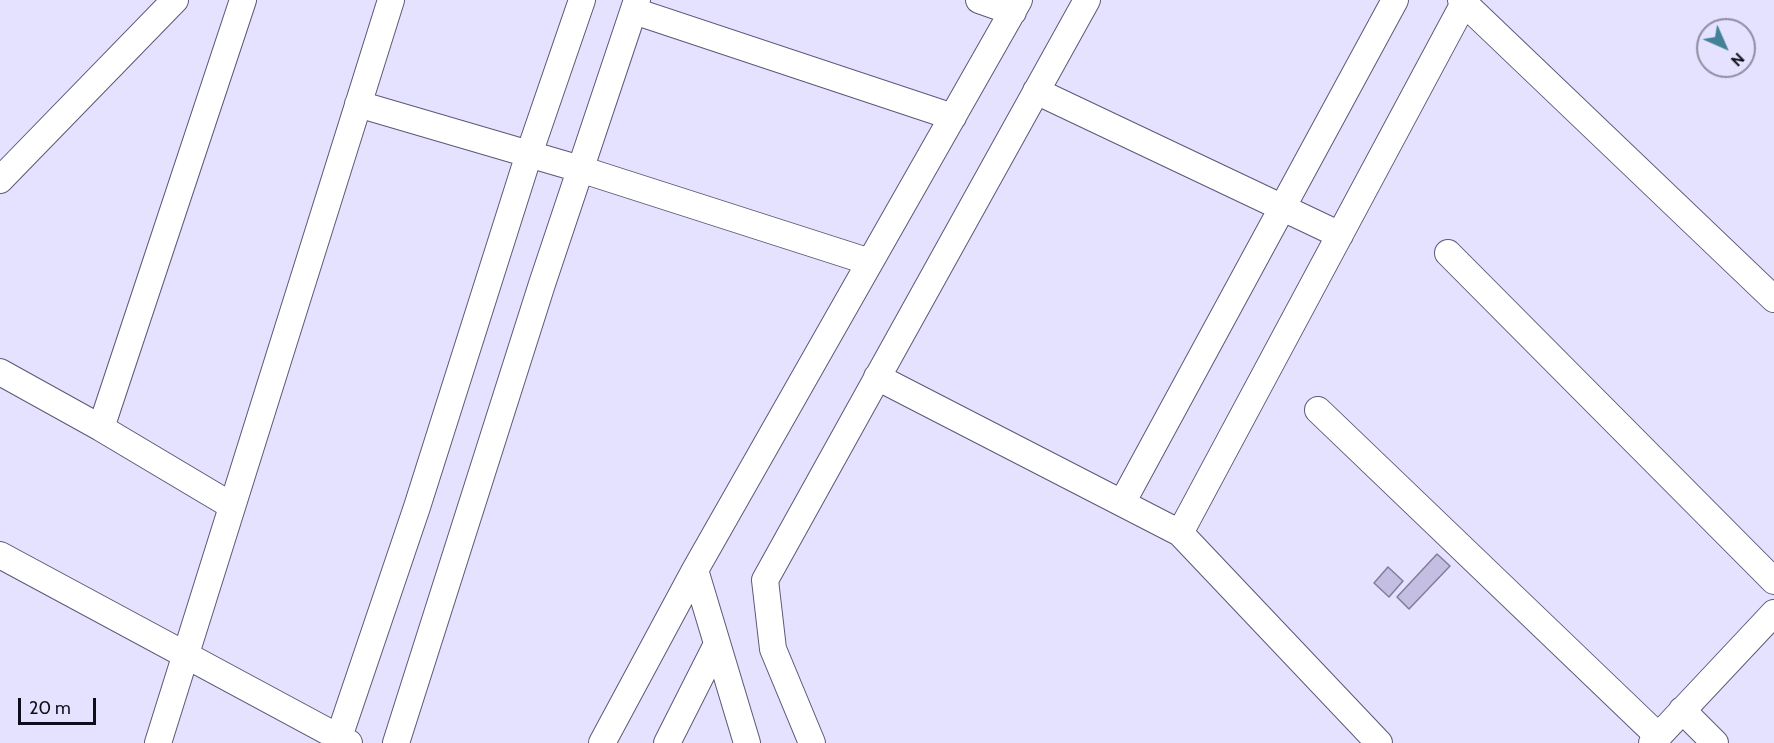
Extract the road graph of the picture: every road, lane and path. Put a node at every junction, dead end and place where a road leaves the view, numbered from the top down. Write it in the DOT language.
graph roads {
  1 [pos="175,0"];
  2 [pos="243,0"];
  3 [pos="391,0"];
  4 [pos="582,0"];
  5 [pos="979,0"];
  6 [pos="1087,0"];
  7 [pos="1395,0"];
  8 [pos="1462,2"];
  9 [pos="636,6"];
  10 [pos="1016,6"];
  11 [pos="1036,92"];
  12 [pos="358,104"];
  13 [pos="953,117"];
  14 [pos="529,154"];
  15 [pos="580,170"];
  16 [pos="0,180"];
  17 [pos="1282,208"];
  18 [pos="1340,235"];
  19 [pos="1448,253"];
  20 [pos="870,262"];
  21 [pos="1774,299"];
  22 [pos="0,372"];
  23 [pos="877,377"];
  24 [pos="1318,410"];
  25 [pos="101,428"];
  26 [pos="1122,503"];
  27 [pos="232,507"];
  28 [pos="1180,533"];
  29 [pos="0,555"];
  30 [pos="694,570"];
  31 [pos="1774,581"];
  32 [pos="1774,613"];
  33 [pos="717,644"];
  34 [pos="185,656"];
  35 [pos="1682,710"];
  36 [pos="1655,740"];
  37 [pos="342,741"];
  38 [pos="158,743"];
  39 [pos="396,743"];
  40 [pos="602,743"];
  41 [pos="667,743"];
  42 [pos="747,743"];
  43 [pos="812,743"];
  44 [pos="1379,743"];
  45 [pos="1715,743"];
  1 -- 16 [label="street"];
  2 -- 25 [label="street"];
  3 -- 12 [label="street"];
  4 -- 14 [label="street"];
  5 -- 10 [label="street"];
  6 -- 11 [label="street"];
  7 -- 17 [label="street"];
  8 -- 18 [label="street"];
  8 -- 21 [label="street"];
  9 -- 13 [label="street"];
  9 -- 15 [label="street"];
  10 -- 13 [label="street"];
  11 -- 17 [label="street"];
  11 -- 23 [label="street"];
  12 -- 14 [label="street"];
  12 -- 27 [label="street"];
  13 -- 20 [label="street"];
  14 -- 15 [label="street"];
  14 -- 37 [label="street"];
  15 -- 20 [label="street"];
  15 -- 39 [label="street"];
  17 -- 18 [label="street"];
  17 -- 26 [label="street"];
  18 -- 28 [label="street"];
  19 -- 31 [label="street"];
  20 -- 30 [label="street"];
  22 -- 25 [label="street"];
  23 -- 26 [label="street"];
  23 -- 43 [label="street"];
  24 -- 36 [label="street"];
  25 -- 27 [label="street"];
  26 -- 28 [label="street"];
  27 -- 34 [label="street"];
  28 -- 44 [label="street"];
  29 -- 34 [label="street"];
  30 -- 33 [label="street"];
  30 -- 40 [label="street"];
  32 -- 35 [label="street"];
  33 -- 41 [label="street"];
  33 -- 42 [label="street"];
  34 -- 37 [label="street"];
  34 -- 38 [label="street"];
  35 -- 36 [label="street"];
  35 -- 45 [label="street"];
}
